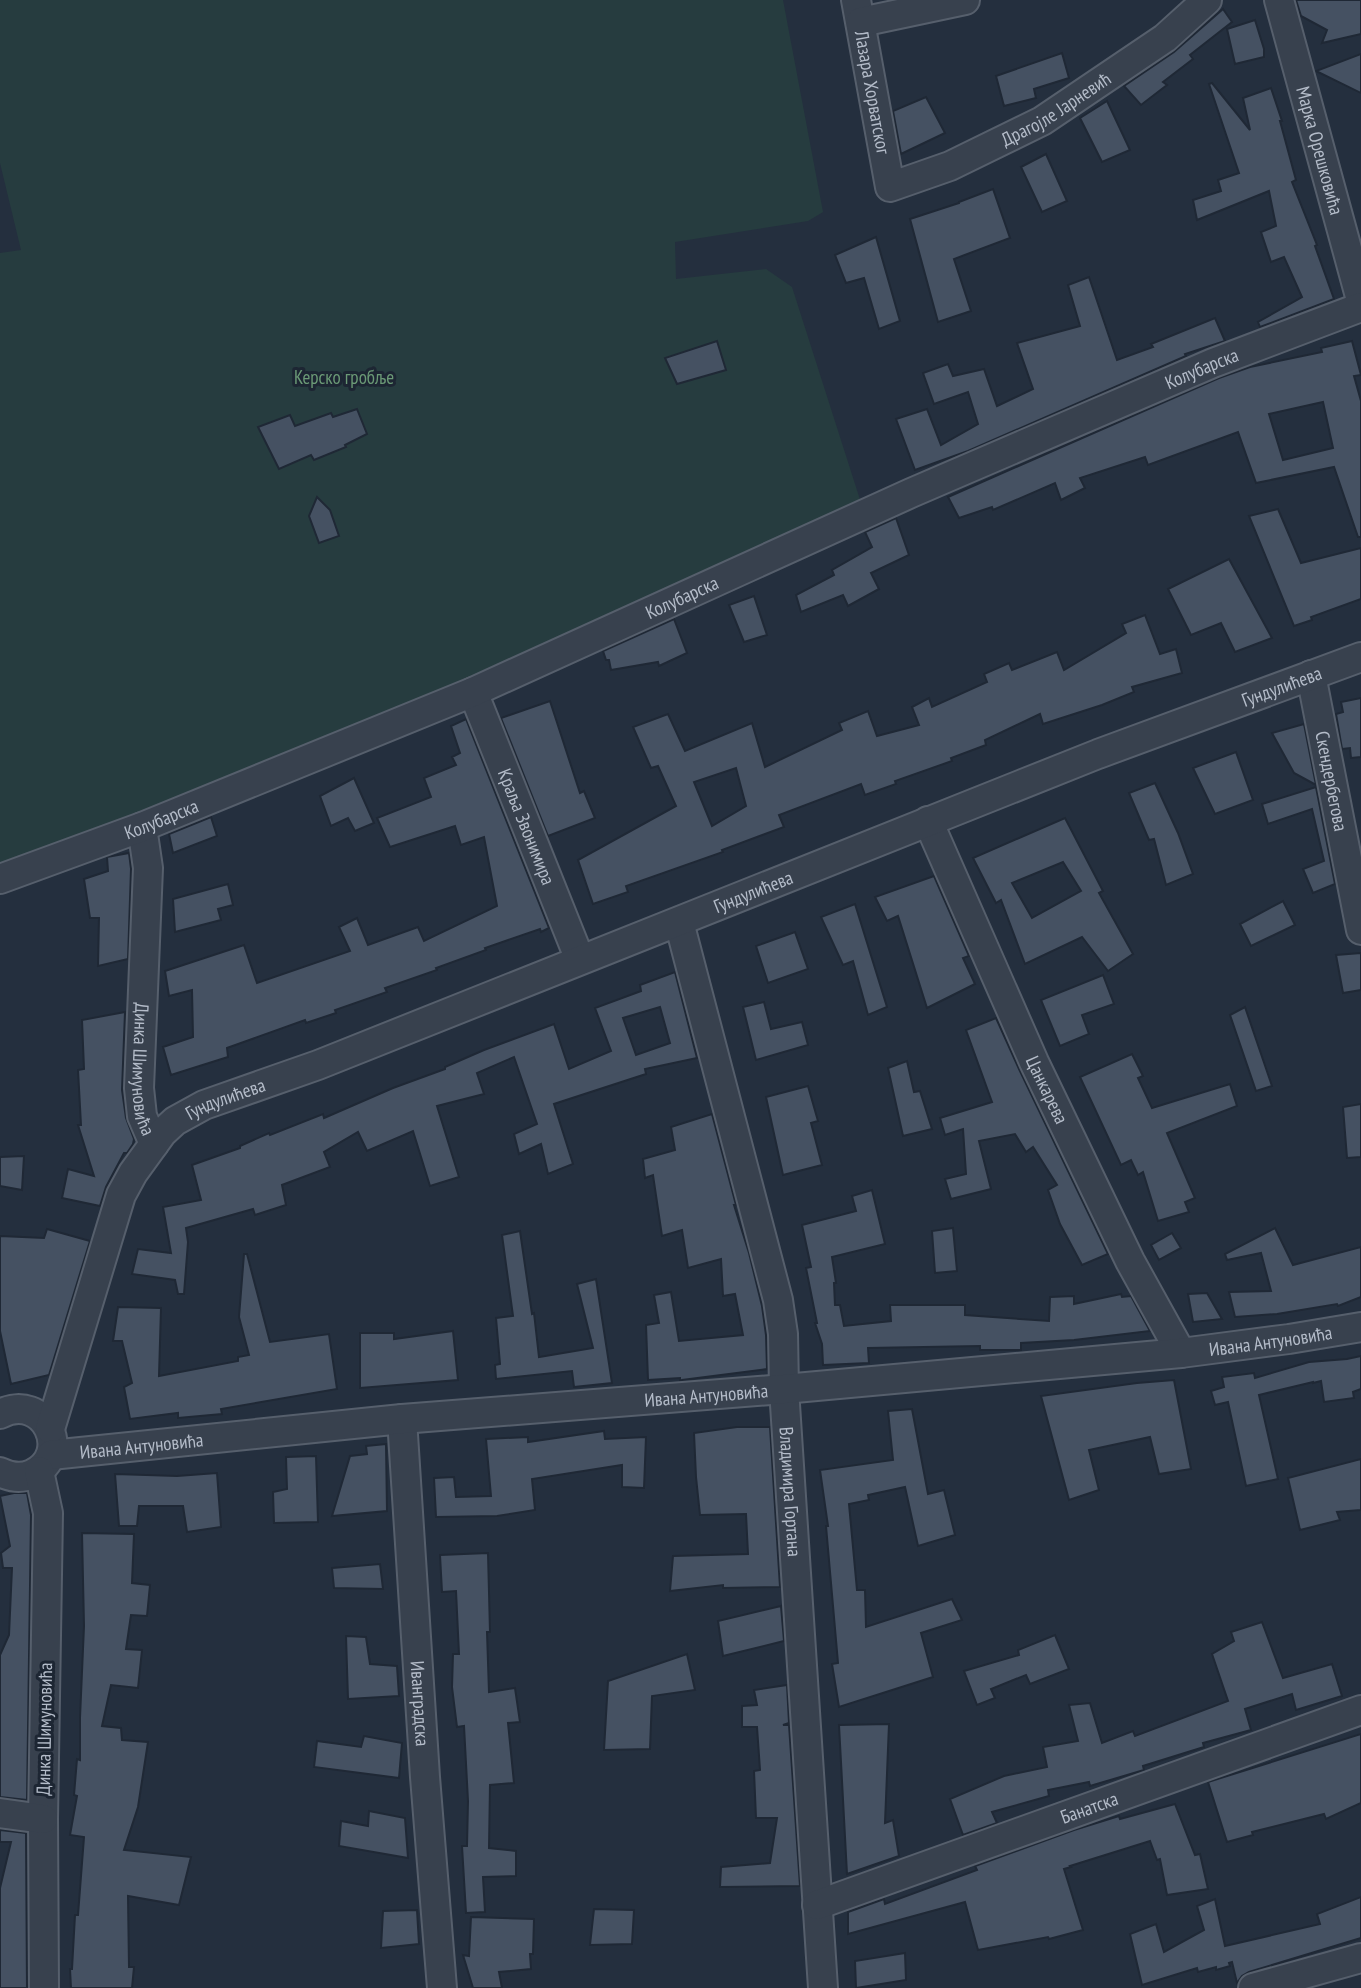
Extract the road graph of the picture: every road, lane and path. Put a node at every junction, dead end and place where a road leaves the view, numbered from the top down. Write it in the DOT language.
graph roads {
  1 [pos="965,0"];
  2 [pos="1207,0"];
  3 [pos="1279,0"];
  4 [pos="858,11"];
  5 [pos="890,187"];
  6 [pos="1361,300"];
  7 [pos="1361,307"];
  8 [pos="1361,657"];
  9 [pos="1311,675"];
  10 [pos="473,692"];
  11 [pos="928,821"];
  12 [pos="142,827"];
  13 [pos="0,879"];
  14 [pos="680,922"];
  15 [pos="1361,930"];
  16 [pos="580,960"];
  17 [pos="154,1144"];
  18 [pos="1361,1327"];
  19 [pos="1181,1353"];
  20 [pos="784,1389"];
  21 [pos="0,1414"];
  22 [pos="402,1419"];
  23 [pos="43,1442"];
  24 [pos="0,1472"];
  25 [pos="1361,1710"];
  26 [pos="0,1813"];
  27 [pos="43,1819"];
  28 [pos="817,1905"];
  29 [pos="1361,1958"];
  30 [pos="44,1988"];
  31 [pos="442,1988"];
  32 [pos="823,1988"];
  33 [pos="1253,1988"];
  1 -- 4 [label="street"];
  2 -- 5 [label="street, Драгојле Јарневић"];
  3 -- 6 [label="street, Марка Орешковића"];
  4 -- 5 [label="street, Лазара Хорватског"];
  7 -- 10 [label="street, Колубарска"];
  8 -- 9 [label="street, Гундулићева"];
  9 -- 11 [label="street, Гундулићева"];
  9 -- 15 [label="street, Скендербегова"];
  10 -- 12 [label="street, Колубарска"];
  10 -- 16 [label="street, Краља Звонимира"];
  11 -- 14 [label="street, Гундулићева"];
  11 -- 19 [label="street, Цанкарева"];
  12 -- 13 [label="street, Колубарска"];
  12 -- 17 [label="street, Динка Шимуновића"];
  14 -- 16 [label="street, Гундулићева"];
  14 -- 20 [label="street, Владимира Гортана"];
  16 -- 17 [label="street, Гундулићева"];
  17 -- 23 [label="street, Динка Шимуновића"];
  18 -- 19 [label="street, Ивана Антуновића"];
  19 -- 20 [label="street, Ивана Антуновића"];
  20 -- 22 [label="street, Ивана Антуновића"];
  20 -- 28 [label="street, Владимира Гортана"];
  21 -- 23 [label="street"];
  22 -- 23 [label="street, Ивана Антуновића"];
  22 -- 31 [label="street, Иванградска"];
  23 -- 24 [label="street"];
  23 -- 27 [label="street, Динка Шимуновића"];
  25 -- 28 [label="street, Банатска"];
  26 -- 27 [label="street"];
  27 -- 30 [label="street, Динка Шимуновића"];
  28 -- 32 [label="street, Владимира Гортана"];
  29 -- 33 [label="street"];
}
